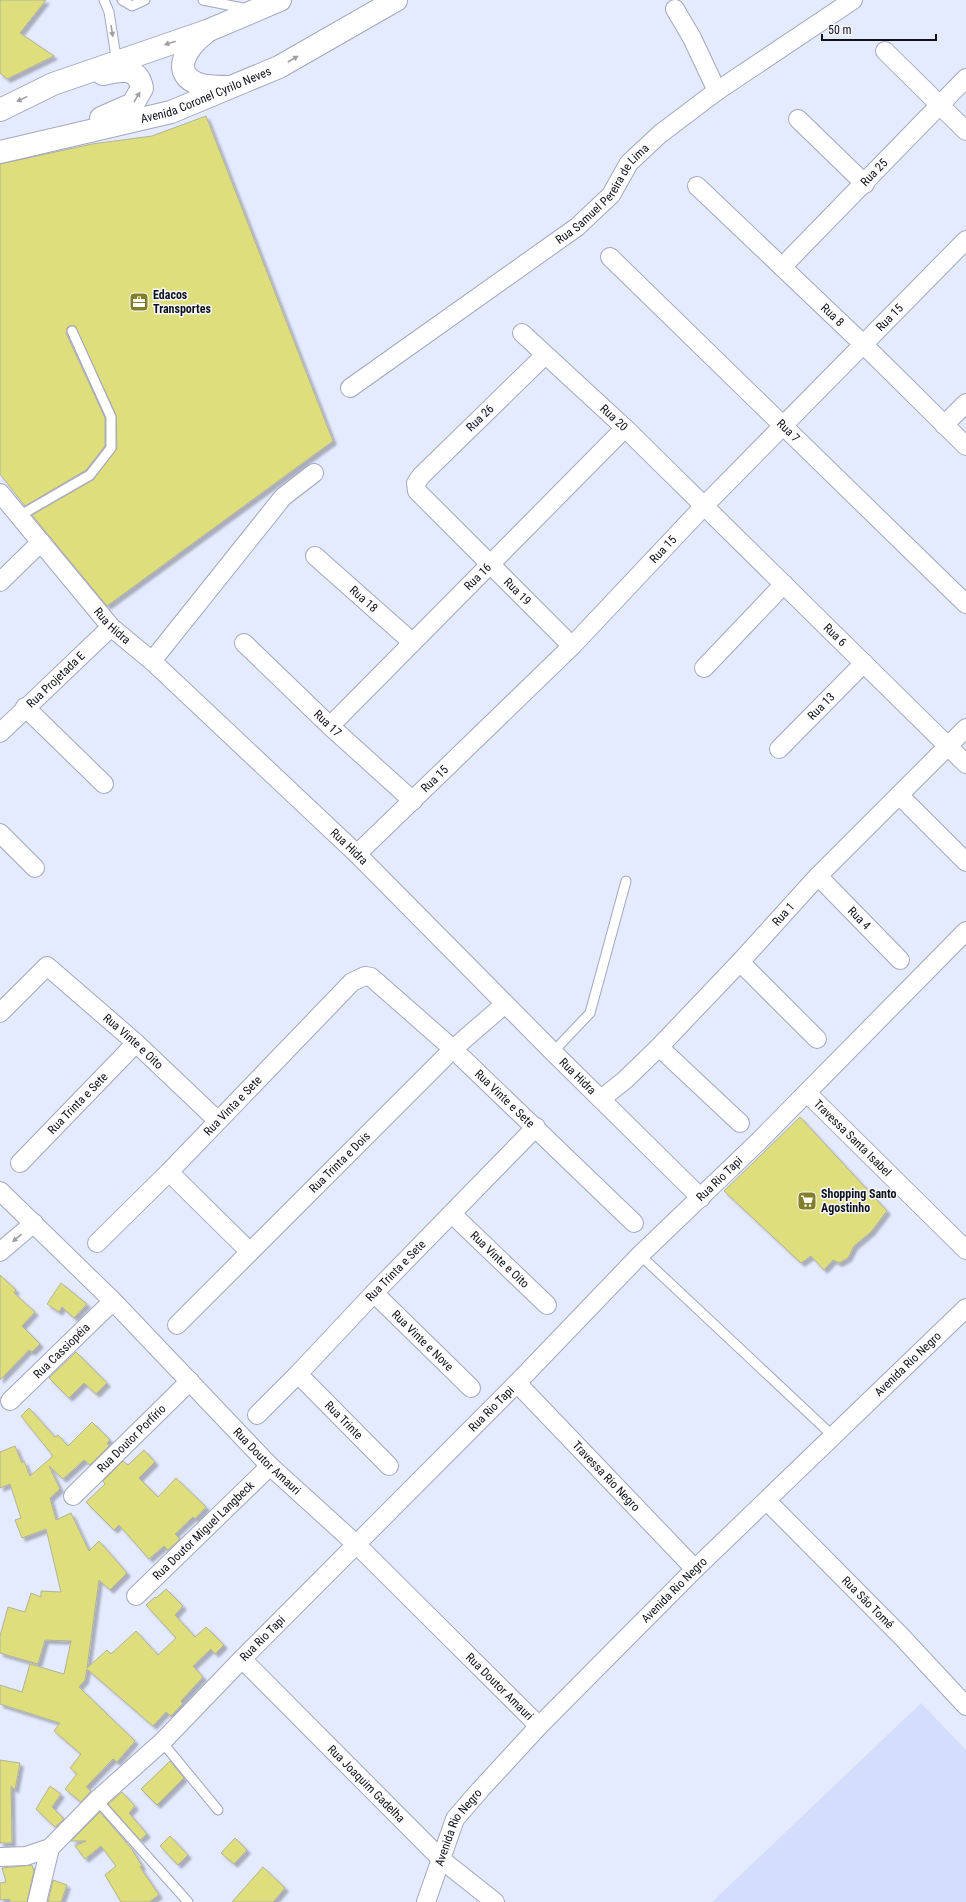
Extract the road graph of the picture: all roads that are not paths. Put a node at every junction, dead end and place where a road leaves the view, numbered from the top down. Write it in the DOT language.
graph roads {
  1 [pos="104,0"];
  2 [pos="122,0"];
  3 [pos="145,0"];
  4 [pos="203,0"];
  5 [pos="280,0"];
  6 [pos="396,0"];
  7 [pos="850,1"];
  8 [pos="675,9"];
  9 [pos="256,11"];
  10 [pos="207,31"];
  11 [pos="885,51"];
  12 [pos="117,63"];
  13 [pos="966,78"];
  14 [pos="53,84"];
  15 [pos="232,88"];
  16 [pos="717,91"];
  17 [pos="940,104"];
  18 [pos="0,110"];
  19 [pos="798,119"];
  20 [pos="966,131"];
  21 [pos="54,139"];
  22 [pos="0,152"];
  23 [pos="865,184"];
  24 [pos="697,186"];
  25 [pos="966,240"];
  26 [pos="610,257"];
  27 [pos="782,267"];
  28 [pos="72,331"];
  29 [pos="522,333"];
  30 [pos="863,344"];
  31 [pos="545,355"];
  32 [pos="350,388"];
  33 [pos="966,403"];
  34 [pos="782,425"];
  35 [pos="944,425"];
  36 [pos="625,428"];
  37 [pos="966,446"];
  38 [pos="314,472"];
  39 [pos="416,483"];
  40 [pos="0,495"];
  41 [pos="704,506"];
  42 [pos="19,516"];
  43 [pos="40,542"];
  44 [pos="315,556"];
  45 [pos="491,566"];
  46 [pos="0,582"];
  47 [pos="784,584"];
  48 [pos="966,604"];
  49 [pos="111,627"];
  50 [pos="412,642"];
  51 [pos="244,643"];
  52 [pos="572,646"];
  53 [pos="152,661"];
  54 [pos="864,663"];
  55 [pos="704,668"];
  56 [pos="25,707"];
  57 [pos="330,726"];
  58 [pos="966,728"];
  59 [pos="0,732"];
  60 [pos="948,746"];
  61 [pos="779,749"];
  62 [pos="966,764"];
  63 [pos="104,784"];
  64 [pos="899,795"];
  65 [pos="413,801"];
  66 [pos="0,834"];
  67 [pos="357,854"];
  68 [pos="966,862"];
  69 [pos="35,868"];
  70 [pos="818,876"];
  71 [pos="626,881"];
  72 [pos="966,931"];
  73 [pos="900,960"];
  74 [pos="740,962"];
  75 [pos="371,977"];
  76 [pos="506,1004"];
  77 [pos="0,1013"];
  78 [pos="817,1039"];
  79 [pos="136,1043"];
  80 [pos="659,1047"];
  81 [pos="453,1049"];
  82 [pos="553,1052"];
  83 [pos="807,1093"];
  84 [pos="601,1099"];
  85 [pos="217,1120"];
  86 [pos="740,1123"];
  87 [pos="536,1127"];
  88 [pos="20,1163"];
  89 [pos="169,1172"];
  90 [pos="0,1191"];
  91 [pos="701,1198"];
  92 [pos="452,1214"];
  93 [pos="34,1223"];
  94 [pos="634,1223"];
  95 [pos="97,1243"];
  96 [pos="966,1250"];
  97 [pos="0,1252"];
  98 [pos="250,1252"];
  99 [pos="640,1254"];
  100 [pos="374,1292"];
  101 [pos="114,1301"];
  102 [pos="547,1305"];
  103 [pos="966,1308"];
  104 [pos="177,1325"];
  105 [pos="298,1374"];
  106 [pos="190,1381"];
  107 [pos="517,1382"];
  108 [pos="471,1388"];
  109 [pos="10,1401"];
  110 [pos="257,1415"];
  111 [pos="833,1436"];
  112 [pos="270,1466"];
  113 [pos="389,1466"];
  114 [pos="73,1496"];
  115 [pos="767,1501"];
  116 [pos="357,1545"];
  117 [pos="695,1569"];
  118 [pos="136,1596"];
  119 [pos="242,1659"];
  120 [pos="966,1706"];
  121 [pos="540,1726"];
  122 [pos="162,1742"];
  123 [pos="97,1800"];
  124 [pos="218,1810"];
  125 [pos="50,1848"];
  126 [pos="0,1857"];
  127 [pos="442,1860"];
  128 [pos="37,1902"];
  129 [pos="188,1902"];
  130 [pos="426,1902"];
  131 [pos="495,1902"];
  1 -- 12 [label="lane, one-way"];
  2 -- 3 [label="lane"];
  4 -- 9 [label="lane"];
  5 -- 9 [label="highway"];
  15 -- 6 [label="highway, Avenida Coronel Cyrilo Neves, one-way"];
  7 -- 16 [label="street, Rua Samuel Pereira de Lima"];
  8 -- 16 [label="street"];
  9 -- 10 [label="highway"];
  10 -- 12 [label="highway, one-way"];
  10 -- 15 [label="highway"];
  11 -- 17 [label="street"];
  12 -- 14 [label="highway"];
  13 -- 17 [label="street, Rua 25"];
  14 -- 18 [label="highway, one-way"];
  21 -- 14 [label="highway, one-way"];
  15 -- 21 [label="highway, Avenida Coronel Cyrilo Neves"];
  16 -- 32 [label="street, Rua Samuel Pereira de Lima"];
  17 -- 20 [label="street"];
  17 -- 23 [label="street, Rua 25"];
  19 -- 23 [label="street"];
  21 -- 22 [label="highway, Avenida Coronel Cyrilo Neves"];
  23 -- 27 [label="street, Rua 25"];
  24 -- 27 [label="street, Rua 8"];
  25 -- 30 [label="street, Rua 15"];
  26 -- 34 [label="street, Rua 7"];
  27 -- 30 [label="street, Rua 8"];
  28 -- 42 [label="lane"];
  29 -- 31 [label="street, Rua 20"];
  30 -- 34 [label="street, Rua 15"];
  30 -- 35 [label="street, Rua 8"];
  31 -- 36 [label="street, Rua 20"];
  31 -- 39 [label="street, Rua 26"];
  33 -- 35 [label="street"];
  34 -- 41 [label="street, Rua 15"];
  34 -- 48 [label="street, Rua 7"];
  35 -- 37 [label="street, Rua 8"];
  36 -- 41 [label="street, Rua 20"];
  36 -- 45 [label="street, Rua 16"];
  38 -- 53 [label="street"];
  39 -- 45 [label="street, Rua 19"];
  40 -- 42 [label="street, Rua Hidra"];
  41 -- 47 [label="street, Rua 6"];
  41 -- 52 [label="street, Rua 15"];
  42 -- 43 [label="street, Rua Hidra"];
  43 -- 46 [label="street"];
  43 -- 49 [label="street, Rua Hidra"];
  44 -- 50 [label="street, Rua 18"];
  45 -- 50 [label="street, Rua 16"];
  45 -- 52 [label="street, Rua 19"];
  47 -- 54 [label="street, Rua 6"];
  47 -- 55 [label="street"];
  49 -- 53 [label="street, Rua Hidra"];
  49 -- 56 [label="street, Rua Projetada E"];
  50 -- 57 [label="street, Rua 16"];
  51 -- 57 [label="street, Rua 17"];
  52 -- 65 [label="street, Rua 15"];
  53 -- 67 [label="street, Rua Hidra"];
  54 -- 60 [label="street, Rua 6"];
  54 -- 61 [label="street, Rua 13"];
  56 -- 59 [label="street, Rua Projetada E"];
  56 -- 63 [label="street"];
  57 -- 65 [label="street, Rua 17"];
  58 -- 60 [label="street, Rua 1"];
  60 -- 62 [label="street, Rua 6"];
  60 -- 64 [label="street, Rua 1"];
  64 -- 68 [label="street"];
  64 -- 70 [label="street, Rua 1"];
  65 -- 67 [label="street, Rua 15"];
  66 -- 69 [label="street"];
  67 -- 76 [label="street, Rua Hidra"];
  70 -- 73 [label="street, Rua 4"];
  70 -- 74 [label="street, Rua 1"];
  71 -- 82 [label="lane"];
  72 -- 83 [label="street, Rua Rio Tapi"];
  74 -- 78 [label="street"];
  74 -- 80 [label="street, Rua 1"];
  75 -- 81 [label="street, Rua Vinte e Sete"];
  75 -- 85 [label="street, Rua Vinta e Sete"];
  76 -- 81 [label="street, Rua Trinta e Dois"];
  76 -- 82 [label="street, Rua Hidra"];
  77 -- 79 [label="street, Rua Vinte e Oito"];
  79 -- 85 [label="street, Rua Vinte e Oito"];
  79 -- 88 [label="street, Rua Trinta e Sete"];
  80 -- 84 [label="street, Rua 1"];
  80 -- 86 [label="street"];
  81 -- 87 [label="street, Rua Vinte e Sete"];
  81 -- 98 [label="street, Rua Trinta e Dois"];
  82 -- 84 [label="street, Rua Hidra"];
  83 -- 91 [label="street, Rua Rio Tapi"];
  83 -- 96 [label="street, Travessa Santa Isabel"];
  84 -- 91 [label="street, Rua Hidra"];
  85 -- 89 [label="street, Rua Vinta e Sete"];
  87 -- 92 [label="street, Rua Trinta e Sete"];
  87 -- 94 [label="street, Rua Vinte e Sete"];
  89 -- 95 [label="street, Rua Vinta e Sete"];
  89 -- 98 [label="street"];
  90 -- 93 [label="street, Rua Doutor Amauri"];
  91 -- 99 [label="street, Rua Rio Tapi"];
  92 -- 100 [label="street, Rua Trinta e Sete"];
  92 -- 102 [label="street, Rua Vinte e Oito"];
  93 -- 97 [label="street, one-way"];
  93 -- 101 [label="street, Rua Doutor Amauri"];
  98 -- 104 [label="street, Rua Trinta e Dois"];
  99 -- 107 [label="street, Rua Rio Tapi"];
  99 -- 111 [label="lane"];
  100 -- 105 [label="street, Rua Trinta e Sete"];
  100 -- 108 [label="street, Rua Vinte e Nove"];
  101 -- 106 [label="street, Rua Doutor Amauri"];
  101 -- 109 [label="street, Rua Cassiopéia"];
  103 -- 111 [label="street, Avenida Rio Negro"];
  105 -- 110 [label="street, Rua Trinta e Sete"];
  105 -- 113 [label="street, Rua Trinte"];
  106 -- 112 [label="street, Rua Doutor Amauri"];
  106 -- 114 [label="street, Rua Doutor Porfírio"];
  107 -- 116 [label="street, Rua Rio Tapi"];
  107 -- 117 [label="street, Travessa Rio Negro"];
  111 -- 115 [label="street, Avenida Rio Negro"];
  112 -- 116 [label="street, Rua Doutor Amauri"];
  112 -- 118 [label="street, Rua Doutor Miguel Langbeck"];
  115 -- 117 [label="street, Avenida Rio Negro"];
  115 -- 120 [label="street, Rua São Tomé"];
  116 -- 119 [label="street, Rua Rio Tapi"];
  116 -- 121 [label="street, Rua Doutor Amauri"];
  117 -- 121 [label="street, Avenida Rio Negro"];
  119 -- 122 [label="street, Rua Rio Tapi"];
  119 -- 127 [label="street, Rua Joaquim Gadelha"];
  121 -- 127 [label="street, Avenida Rio Negro"];
  122 -- 123 [label="street, Rua Rio Tapi"];
  122 -- 124 [label="lane"];
  123 -- 125 [label="street, Rua Rio Tapi"];
  123 -- 129 [label="lane"];
  125 -- 126 [label="street, Rua Rio Tapi"];
  125 -- 128 [label="street"];
  127 -- 130 [label="street, Avenida Rio Negro"];
  127 -- 131 [label="street, Rua Joaquim Gadelha"];
}
